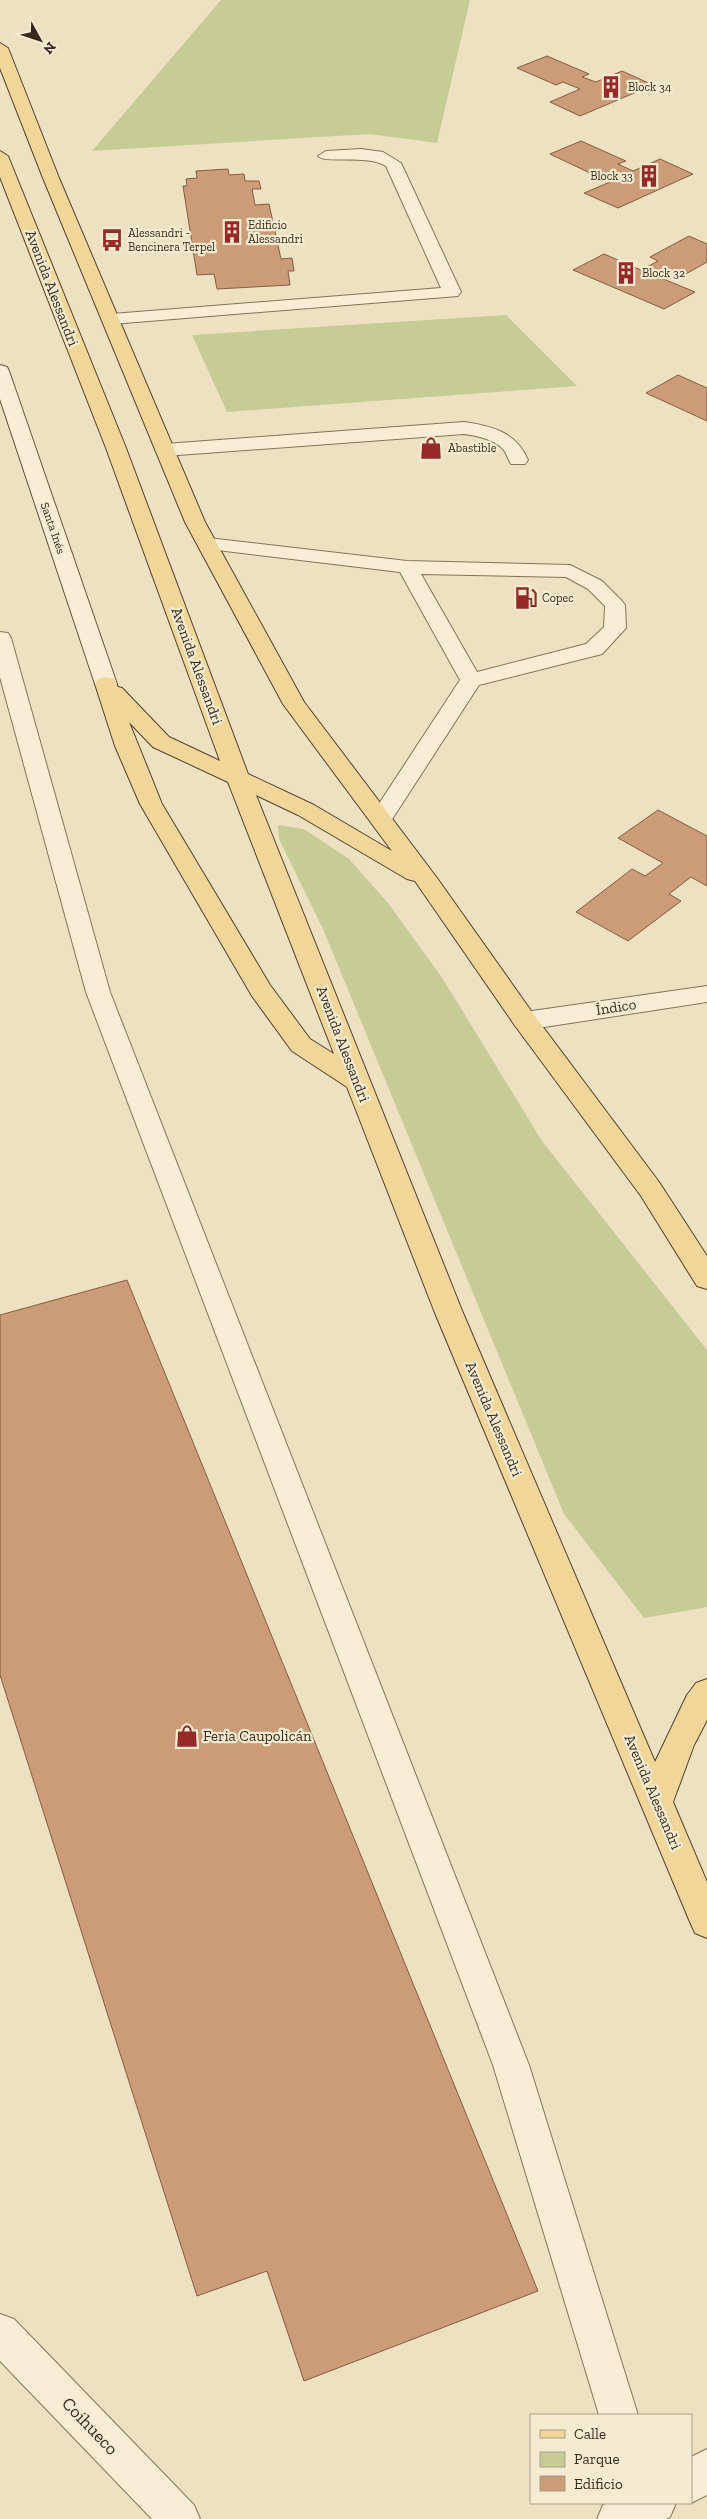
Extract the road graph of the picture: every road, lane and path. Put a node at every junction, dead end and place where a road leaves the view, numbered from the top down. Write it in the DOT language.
graph roads {
  1 [pos="0,48"];
  2 [pos="0,156"];
  3 [pos="326,156"];
  4 [pos="112,319"];
  5 [pos="0,371"];
  6 [pos="165,450"];
  7 [pos="518,460"];
  8 [pos="208,544"];
  9 [pos="407,567"];
  10 [pos="0,638"];
  11 [pos="471,680"];
  12 [pos="106,684"];
  13 [pos="239,781"];
  14 [pos="381,819"];
  15 [pos="429,883"];
  16 [pos="707,994"];
  17 [pos="525,1021"];
  18 [pos="357,1081"];
  19 [pos="707,1279"];
  20 [pos="707,1693"];
  21 [pos="657,1801"];
  22 [pos="707,1922"];
  23 [pos="0,2332"];
  24 [pos="619,2414"];
  25 [pos="707,2469"];
  26 [pos="692,2482"];
  27 [pos="180,2519"];
  1 -- 4 [label="main road"];
  2 -- 13 [label="main road, Avenida Alessandri"];
  3 -- 4 [label="main road"];
  4 -- 6 [label="main road"];
  5 -- 12 [label="main road, Santa Inés"];
  6 -- 7 [label="main road"];
  6 -- 8 [label="main road"];
  8 -- 9 [label="main road"];
  8 -- 14 [label="main road"];
  9 -- 11 [label="main road"];
  9 -- 11 [label="main road"];
  10 -- 24 [label="main road"];
  11 -- 14 [label="main road"];
  12 -- 13 [label="main road"];
  12 -- 18 [label="main road"];
  13 -- 15 [label="main road"];
  13 -- 18 [label="main road, Avenida Alessandri"];
  14 -- 15 [label="main road"];
  15 -- 17 [label="main road"];
  16 -- 17 [label="main road, Índico"];
  17 -- 19 [label="main road"];
  18 -- 21 [label="main road, Avenida Alessandri"];
  20 -- 21 [label="main road"];
  21 -- 22 [label="main road, Avenida Alessandri"];
  23 -- 27 [label="main road, Coihueco"];
  25 -- 26 [label="main road"];
}
